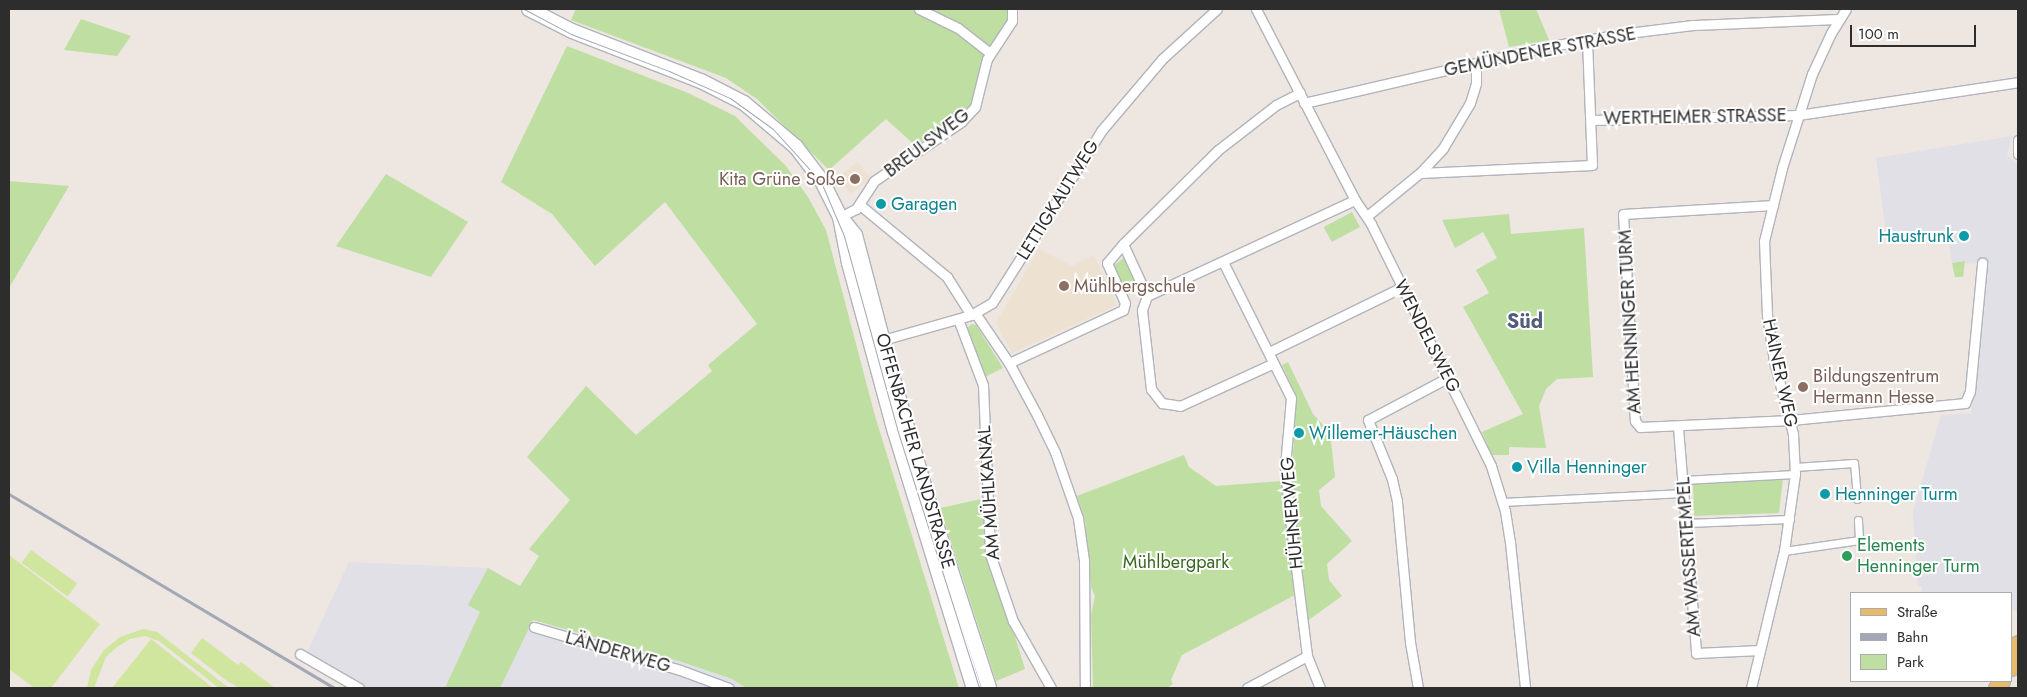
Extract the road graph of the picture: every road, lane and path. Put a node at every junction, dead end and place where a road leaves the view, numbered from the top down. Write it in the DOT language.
graph roads {
  1 [pos="529,9"];
  2 [pos="919,9"];
  3 [pos="1012,9"];
  4 [pos="1217,9"];
  5 [pos="1256,9"];
  6 [pos="1846,9"];
  7 [pos="1839,19"];
  8 [pos="1587,39"];
  9 [pos="990,53"];
  10 [pos="1476,64"];
  11 [pos="2018,82"];
  12 [pos="1300,93"];
  13 [pos="1304,103"];
  14 [pos="1798,115"];
  15 [pos="1592,120"];
  16 [pos="2018,140"];
  17 [pos="2018,154"];
  18 [pos="1420,173"];
  19 [pos="1355,200"];
  20 [pos="860,205"];
  21 [pos="1773,205"];
  22 [pos="1367,216"];
  23 [pos="840,217"];
  24 [pos="1123,244"];
  25 [pos="1223,262"];
  26 [pos="1982,263"];
  27 [pos="1402,287"];
  28 [pos="1147,296"];
  29 [pos="973,314"];
  30 [pos="958,319"];
  31 [pos="876,341"];
  32 [pos="1269,352"];
  33 [pos="1009,362"];
  34 [pos="1274,363"];
  35 [pos="1447,378"];
  36 [pos="1791,420"];
  37 [pos="1678,427"];
  38 [pos="1795,470"];
  39 [pos="1683,480"];
  40 [pos="1684,492"];
  41 [pos="1857,499"];
  42 [pos="1502,502"];
  43 [pos="1790,519"];
  44 [pos="1858,520"];
  45 [pos="1687,523"];
  46 [pos="1784,551"];
  47 [pos="534,627"];
  48 [pos="1760,650"];
  49 [pos="300,654"];
  50 [pos="1307,656"];
  51 [pos="359,688"];
  52 [pos="729,688"];
  53 [pos="974,688"];
  54 [pos="990,688"];
  55 [pos="1051,688"];
  56 [pos="1086,688"];
  57 [pos="1247,688"];
  58 [pos="1320,688"];
  59 [pos="1418,688"];
  60 [pos="1525,688"];
  61 [pos="1751,688"];
  1 -- 23 [label="main road, OFFENBACHER LANDSTRASSE"];
  2 -- 9 [label="street"];
  3 -- 9 [label="street, BREULSWEG"];
  4 -- 29 [label="street, LETTIGKAUTWEG"];
  5 -- 12 [label="street, WENDELSWEG"];
  6 -- 7 [label="street, HAINER WEG"];
  7 -- 8 [label="street, GEMÜNDENER STRASSE"];
  7 -- 14 [label="street, HAINER WEG"];
  8 -- 10 [label="street, GEMÜNDENER STRASSE"];
  8 -- 15 [label="street"];
  9 -- 20 [label="street, BREULSWEG"];
  10 -- 13 [label="street, GEMÜNDENER STRASSE"];
  10 -- 18 [label="street"];
  11 -- 14 [label="street, WERTHEIMER STRASSE"];
  12 -- 13 [label="street, WENDELSWEG"];
  12 -- 24 [label="street"];
  13 -- 19 [label="street, WENDELSWEG"];
  14 -- 15 [label="street, WERTHEIMER STRASSE"];
  14 -- 21 [label="street, HAINER WEG"];
  15 -- 18 [label="street"];
  16 -- 17 [label="street"];
  18 -- 22 [label="street"];
  19 -- 22 [label="street, WENDELSWEG"];
  19 -- 25 [label="street"];
  20 -- 23 [label="street, BREULSWEG"];
  20 -- 29 [label="street"];
  21 -- 36 [label="street, HAINER WEG"];
  21 -- 37 [label="street, AM HENNINGER TURM"];
  22 -- 27 [label="street, WENDELSWEG"];
  23 -- 31 [label="main road, OFFENBACHER LANDSTRASSE"];
  24 -- 28 [label="street"];
  24 -- 33 [label="street"];
  25 -- 28 [label="street"];
  25 -- 32 [label="street, HÜHNERWEG"];
  26 -- 36 [label="street, AM HENNINGER TURM"];
  27 -- 32 [label="street"];
  27 -- 35 [label="street, WENDELSWEG"];
  28 -- 34 [label="street"];
  29 -- 30 [label="street, LETTIGKAUTWEG"];
  29 -- 33 [label="street"];
  30 -- 31 [label="street, LETTIGKAUTWEG"];
  30 -- 55 [label="street, AM MÜHLKANAL"];
  31 -- 53 [label="main road, OFFENBACHER LANDSTRASSE"];
  31 -- 54 [label="main road, OFFENBACHER LANDSTRASSE"];
  32 -- 34 [label="street, HÜHNERWEG"];
  33 -- 56 [label="street"];
  34 -- 50 [label="street, HÜHNERWEG"];
  35 -- 42 [label="street, WENDELSWEG"];
  35 -- 59 [label="street"];
  36 -- 37 [label="street, AM HENNINGER TURM"];
  36 -- 38 [label="street, HAINER WEG"];
  37 -- 39 [label="street, AM WASSERTEMPEL"];
  38 -- 39 [label="street"];
  38 -- 41 [label="street"];
  38 -- 43 [label="street, HAINER WEG"];
  39 -- 40 [label="street, AM WASSERTEMPEL"];
  40 -- 42 [label="street"];
  40 -- 45 [label="street, AM WASSERTEMPEL"];
  42 -- 60 [label="street, WENDELSWEG"];
  43 -- 45 [label="street"];
  43 -- 46 [label="street, HAINER WEG"];
  44 -- 46 [label="street"];
  45 -- 48 [label="street, AM WASSERTEMPEL"];
  46 -- 48 [label="street, HAINER WEG"];
  47 -- 52 [label="street, LÄNDERWEG"];
  48 -- 61 [label="street, HAINER WEG"];
  49 -- 51 [label="street"];
  50 -- 57 [label="street"];
  50 -- 58 [label="street, HÜHNERWEG"];
}
